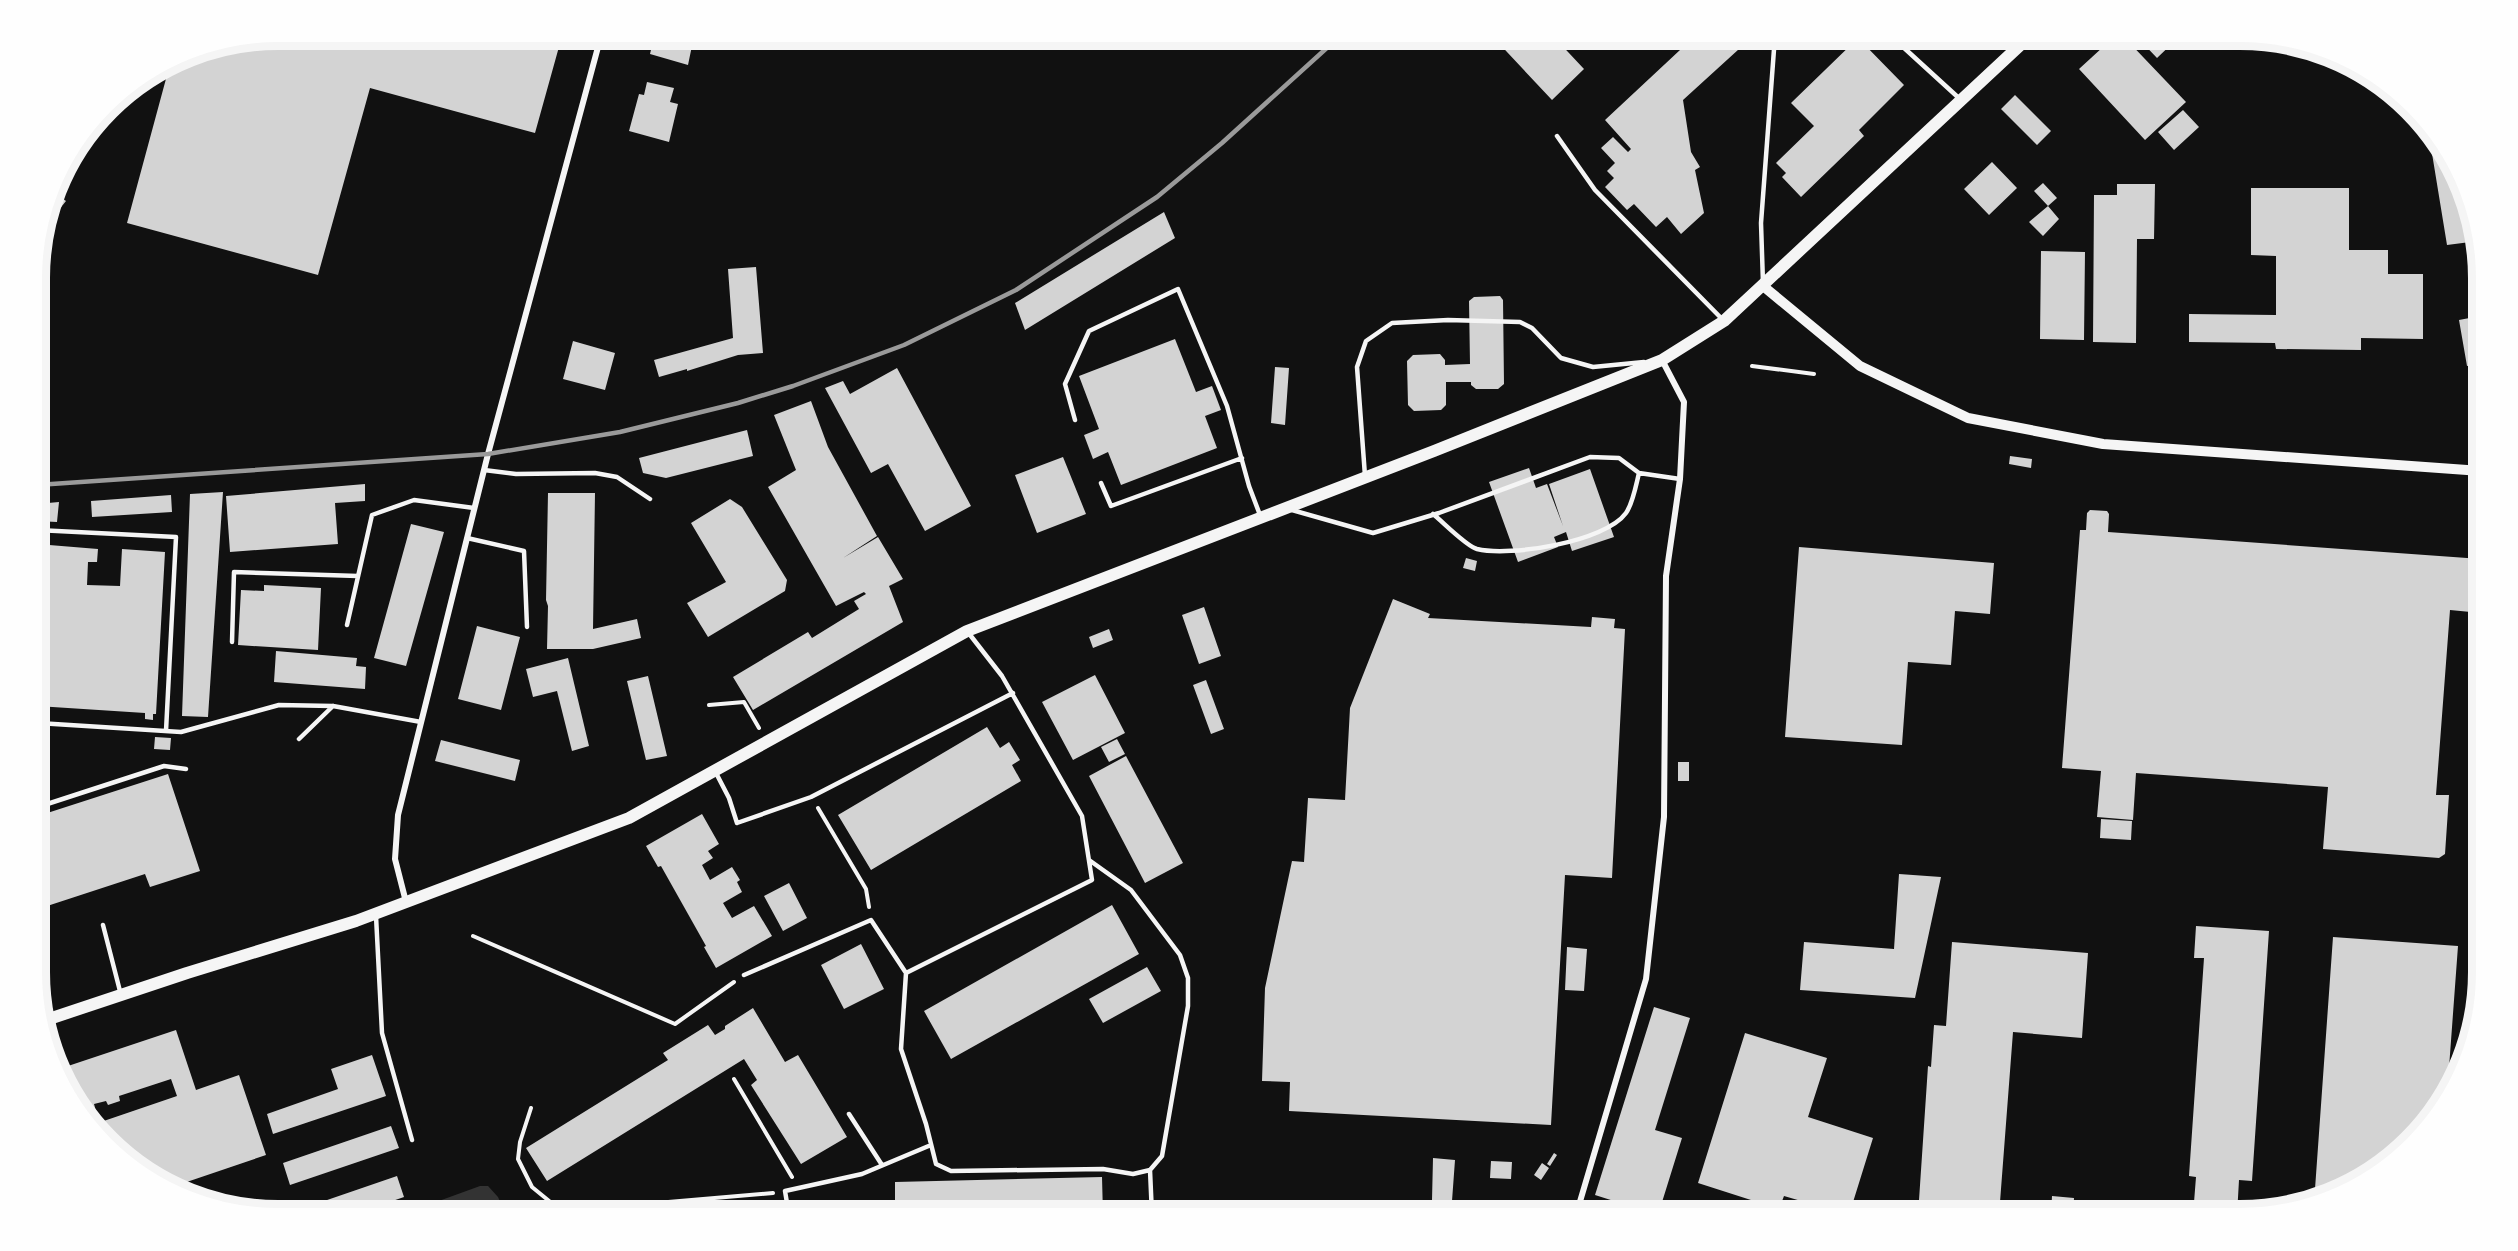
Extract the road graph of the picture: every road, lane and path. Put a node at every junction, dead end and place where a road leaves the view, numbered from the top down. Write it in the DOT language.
graph roads {
  1 [pos="598,46"];
  2 [pos="1773,46"];
  3 [pos="1902,46"];
  4 [pos="2019,46"];
  5 [pos="1961,100"];
  6 [pos="1557,136"];
  7 [pos="1763,286"];
  8 [pos="1724,321"];
  9 [pos="1662,360"];
  10 [pos="1752,366"];
  11 [pos="1814,374"];
  12 [pos="1075,420"];
  13 [pos="1242,458"];
  14 [pos="484,470"];
  15 [pos="2472,470"];
  16 [pos="1639,473"];
  17 [pos="1365,478"];
  18 [pos="1680,479"];
  19 [pos="1101,483"];
  20 [pos="650,499"];
  21 [pos="474,508"];
  22 [pos="1287,508"];
  23 [pos="1433,514"];
  24 [pos="1261,518"];
  25 [pos="46,530"];
  26 [pos="467,538"];
  27 [pos="358,576"];
  28 [pos="347,626"];
  29 [pos="527,627"];
  30 [pos="967,631"];
  31 [pos="232,642"];
  32 [pos="1012,693"];
  33 [pos="709,705"];
  34 [pos="333,706"];
  35 [pos="421,722"];
  36 [pos="46,724"];
  37 [pos="166,731"];
  38 [pos="299,739"];
  39 [pos="767,742"];
  40 [pos="186,769"];
  41 [pos="715,772"];
  42 [pos="812,797"];
  43 [pos="46,804"];
  44 [pos="1089,860"];
  45 [pos="406,902"];
  46 [pos="376,913"];
  47 [pos="871,920"];
  48 [pos="103,925"];
  49 [pos="473,936"];
  50 [pos="906,973"];
  51 [pos="744,975"];
  52 [pos="121,995"];
  53 [pos="51,1018"];
  54 [pos="734,1079"];
  55 [pos="531,1108"];
  56 [pos="849,1114"];
  57 [pos="412,1140"];
  58 [pos="931,1145"];
  59 [pos="882,1165"];
  60 [pos="1150,1170"];
  61 [pos="798,1188"];
  62 [pos="785,1191"];
  63 [pos="553,1204"];
  64 [pos="643,1204"];
  65 [pos="787,1204"];
  66 [pos="1152,1204"];
  67 [pos="1579,1204"];
  1 -- 14 [label="street"];
  2 -- 7 [label="lane"];
  3 -- 5 [label="lane"];
  4 -- 5 [label="main road"];
  5 -- 7 [label="main road"];
  6 -- 8 [label="lane"];
  7 -- 8 [label="main road"];
  7 -- 15 [label="street"];
  8 -- 9 [label="main road"];
  9 -- 17 [label="main road"];
  9 -- 17 [label="lane"];
  9 -- 18 [label="street"];
  10 -- 11 [label="path"];
  12 -- 13 [label="lane"];
  13 -- 19 [label="lane"];
  13 -- 24 [label="lane"];
  14 -- 20 [label="lane"];
  14 -- 21 [label="street"];
  16 -- 18 [label="lane"];
  16 -- 23 [label="lane"];
  16 -- 23 [label="lane"];
  17 -- 22 [label="main road"];
  18 -- 67 [label="street"];
  21 -- 26 [label="street"];
  21 -- 27 [label="lane"];
  22 -- 23 [label="lane"];
  22 -- 24 [label="main road"];
  24 -- 30 [label="main road"];
  25 -- 37 [label="lane"];
  26 -- 29 [label="lane"];
  26 -- 35 [label="street"];
  27 -- 28 [label="lane"];
  27 -- 31 [label="lane"];
  30 -- 32 [label="lane"];
  30 -- 39 [label="main road"];
  32 -- 42 [label="lane"];
  32 -- 44 [label="lane"];
  33 -- 39 [label="path"];
  34 -- 35 [label="lane"];
  34 -- 37 [label="lane"];
  34 -- 38 [label="lane"];
  35 -- 45 [label="street"];
  36 -- 37 [label="lane"];
  39 -- 41 [label="main road"];
  40 -- 43 [label="lane"];
  41 -- 42 [label="lane"];
  41 -- 45 [label="main road"];
  42 -- 47 [label="path"];
  44 -- 50 [label="lane"];
  44 -- 60 [label="lane"];
  45 -- 46 [label="main road"];
  46 -- 52 [label="main road"];
  46 -- 57 [label="lane"];
  47 -- 50 [label="lane"];
  47 -- 51 [label="lane"];
  48 -- 52 [label="lane"];
  49 -- 51 [label="path"];
  50 -- 58 [label="lane"];
  52 -- 53 [label="main road"];
  54 -- 61 [label="path"];
  55 -- 63 [label="path"];
  56 -- 59 [label="lane"];
  58 -- 59 [label="lane"];
  58 -- 60 [label="lane"];
  59 -- 61 [label="lane"];
  60 -- 66 [label="lane"];
  61 -- 62 [label="lane"];
  62 -- 64 [label="path"];
  62 -- 65 [label="lane"];
}
